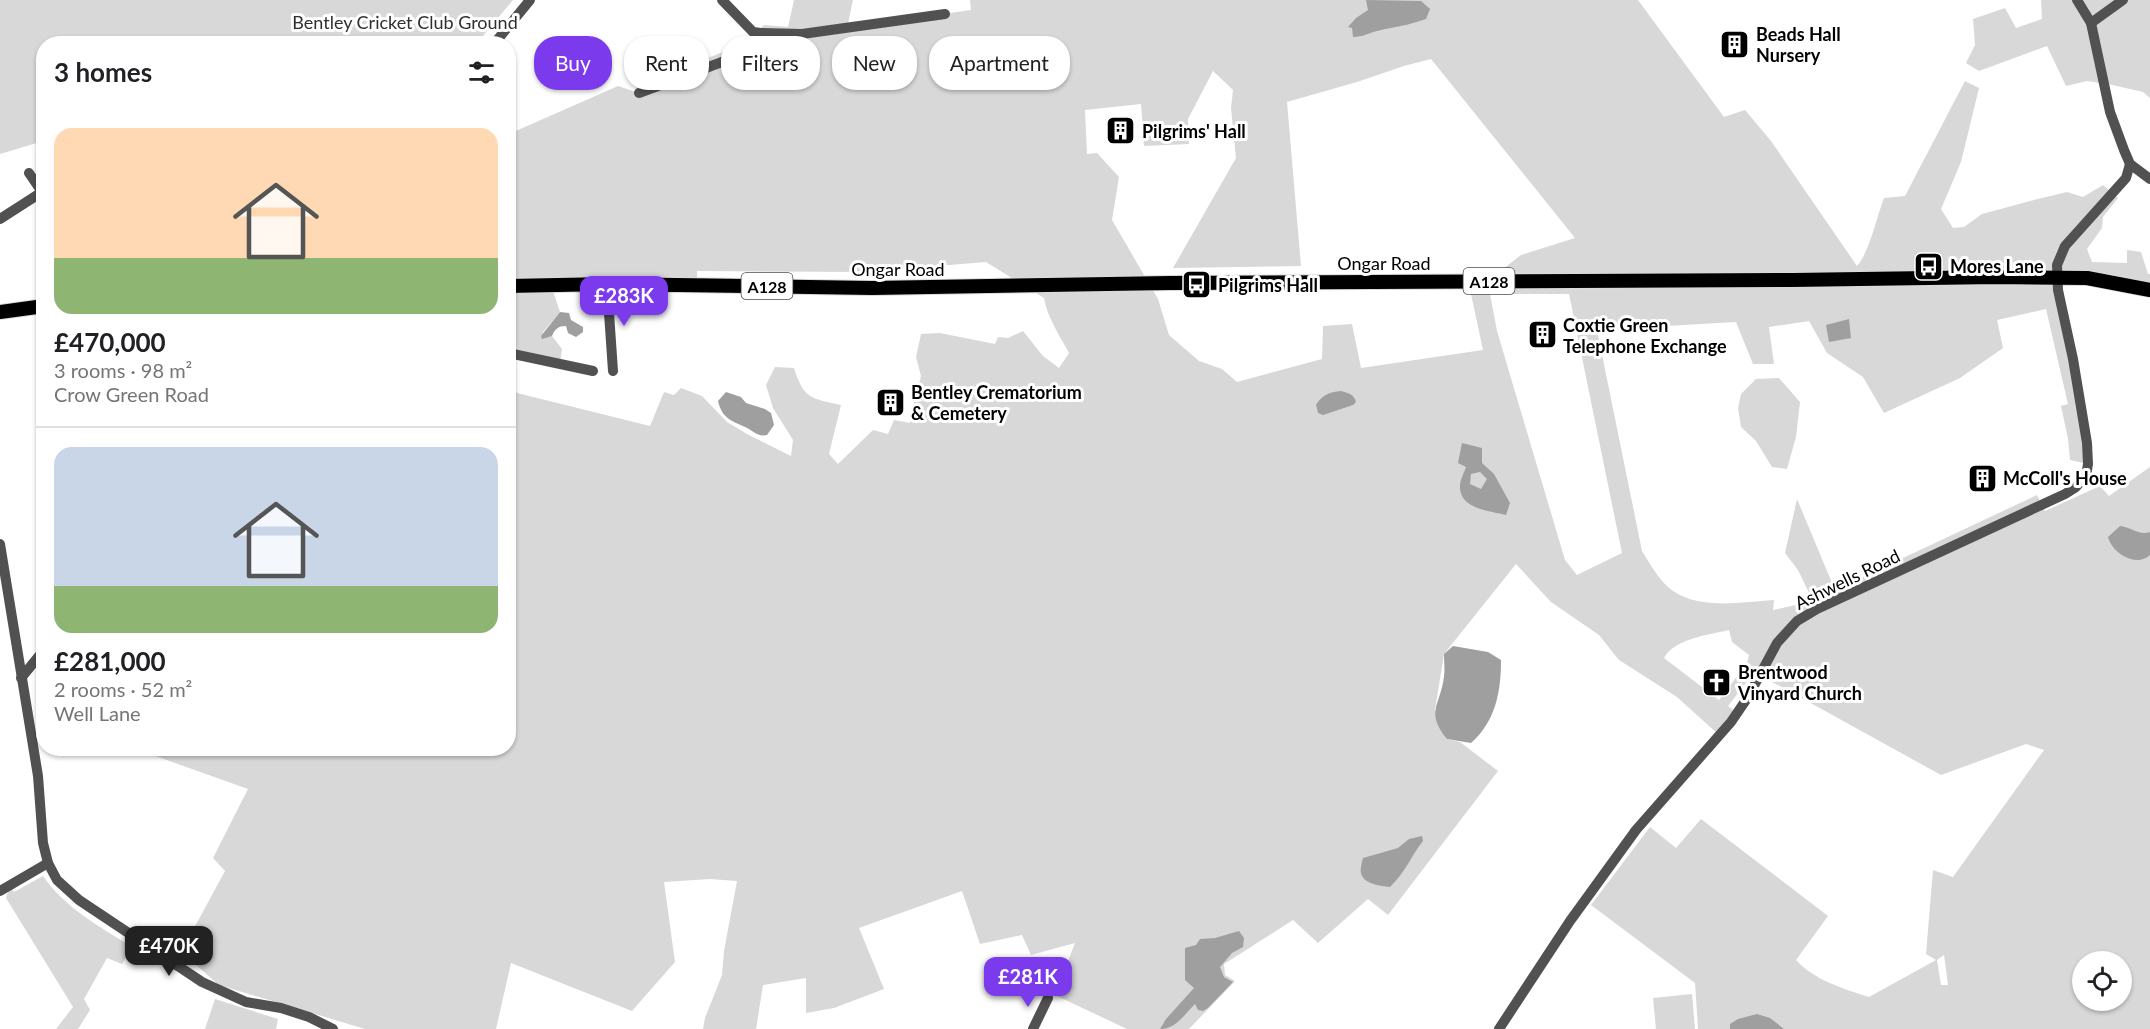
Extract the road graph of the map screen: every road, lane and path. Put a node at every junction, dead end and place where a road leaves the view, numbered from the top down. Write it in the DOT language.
graph roads {
  1 [pos="530,0"];
  2 [pos="722,0"];
  3 [pos="2077,0"];
  4 [pos="2123,0"];
  5 [pos="945,14"];
  6 [pos="2091,23"];
  7 [pos="761,33"];
  8 [pos="501,36"];
  9 [pos="639,93"];
  10 [pos="2130,164"];
  11 [pos="29,173"];
  12 [pos="2147,176"];
  13 [pos="2126,178"];
  14 [pos="36,183"];
  15 [pos="36,196"];
  16 [pos="0,219"];
  17 [pos="2056,278"];
  18 [pos="607,284"];
  19 [pos="516,286"];
  20 [pos="2150,290"];
  21 [pos="36,307"];
  22 [pos="0,312"];
  23 [pos="516,355"];
  24 [pos="593,371"];
  25 [pos="613,371"];
  26 [pos="0,544"];
  27 [pos="36,660"];
  28 [pos="21,678"];
  29 [pos="48,863"];
  30 [pos="0,891"];
  31 [pos="1048,999"];
  32 [pos="333,1029"];
  33 [pos="1033,1029"];
  34 [pos="1499,1029"];
  1 -- 8 [label="street"];
  2 -- 7 [label="street"];
  3 -- 6 [label="street"];
  4 -- 6 [label="street"];
  5 -- 7 [label="street"];
  6 -- 10 [label="street"];
  7 -- 9 [label="street"];
  10 -- 12 [label="street"];
  10 -- 13 [label="street"];
  11 -- 14 [label="street"];
  12 -- 13 [label="street"];
  13 -- 17 [label="street"];
  15 -- 16 [label="street"];
  17 -- 18 [label="main road, Ongar Road / A128"];
  17 -- 20 [label="main road, Ongar Road / A128"];
  17 -- 34 [label="street, Ashwells Road"];
  18 -- 19 [label="main road, Ongar Road / A128"];
  18 -- 25 [label="street"];
  21 -- 22 [label="main road"];
  23 -- 24 [label="street"];
  26 -- 28 [label="street"];
  27 -- 28 [label="street"];
  28 -- 29 [label="street"];
  29 -- 30 [label="street"];
  29 -- 32 [label="street"];
  31 -- 33 [label="street"];
}
